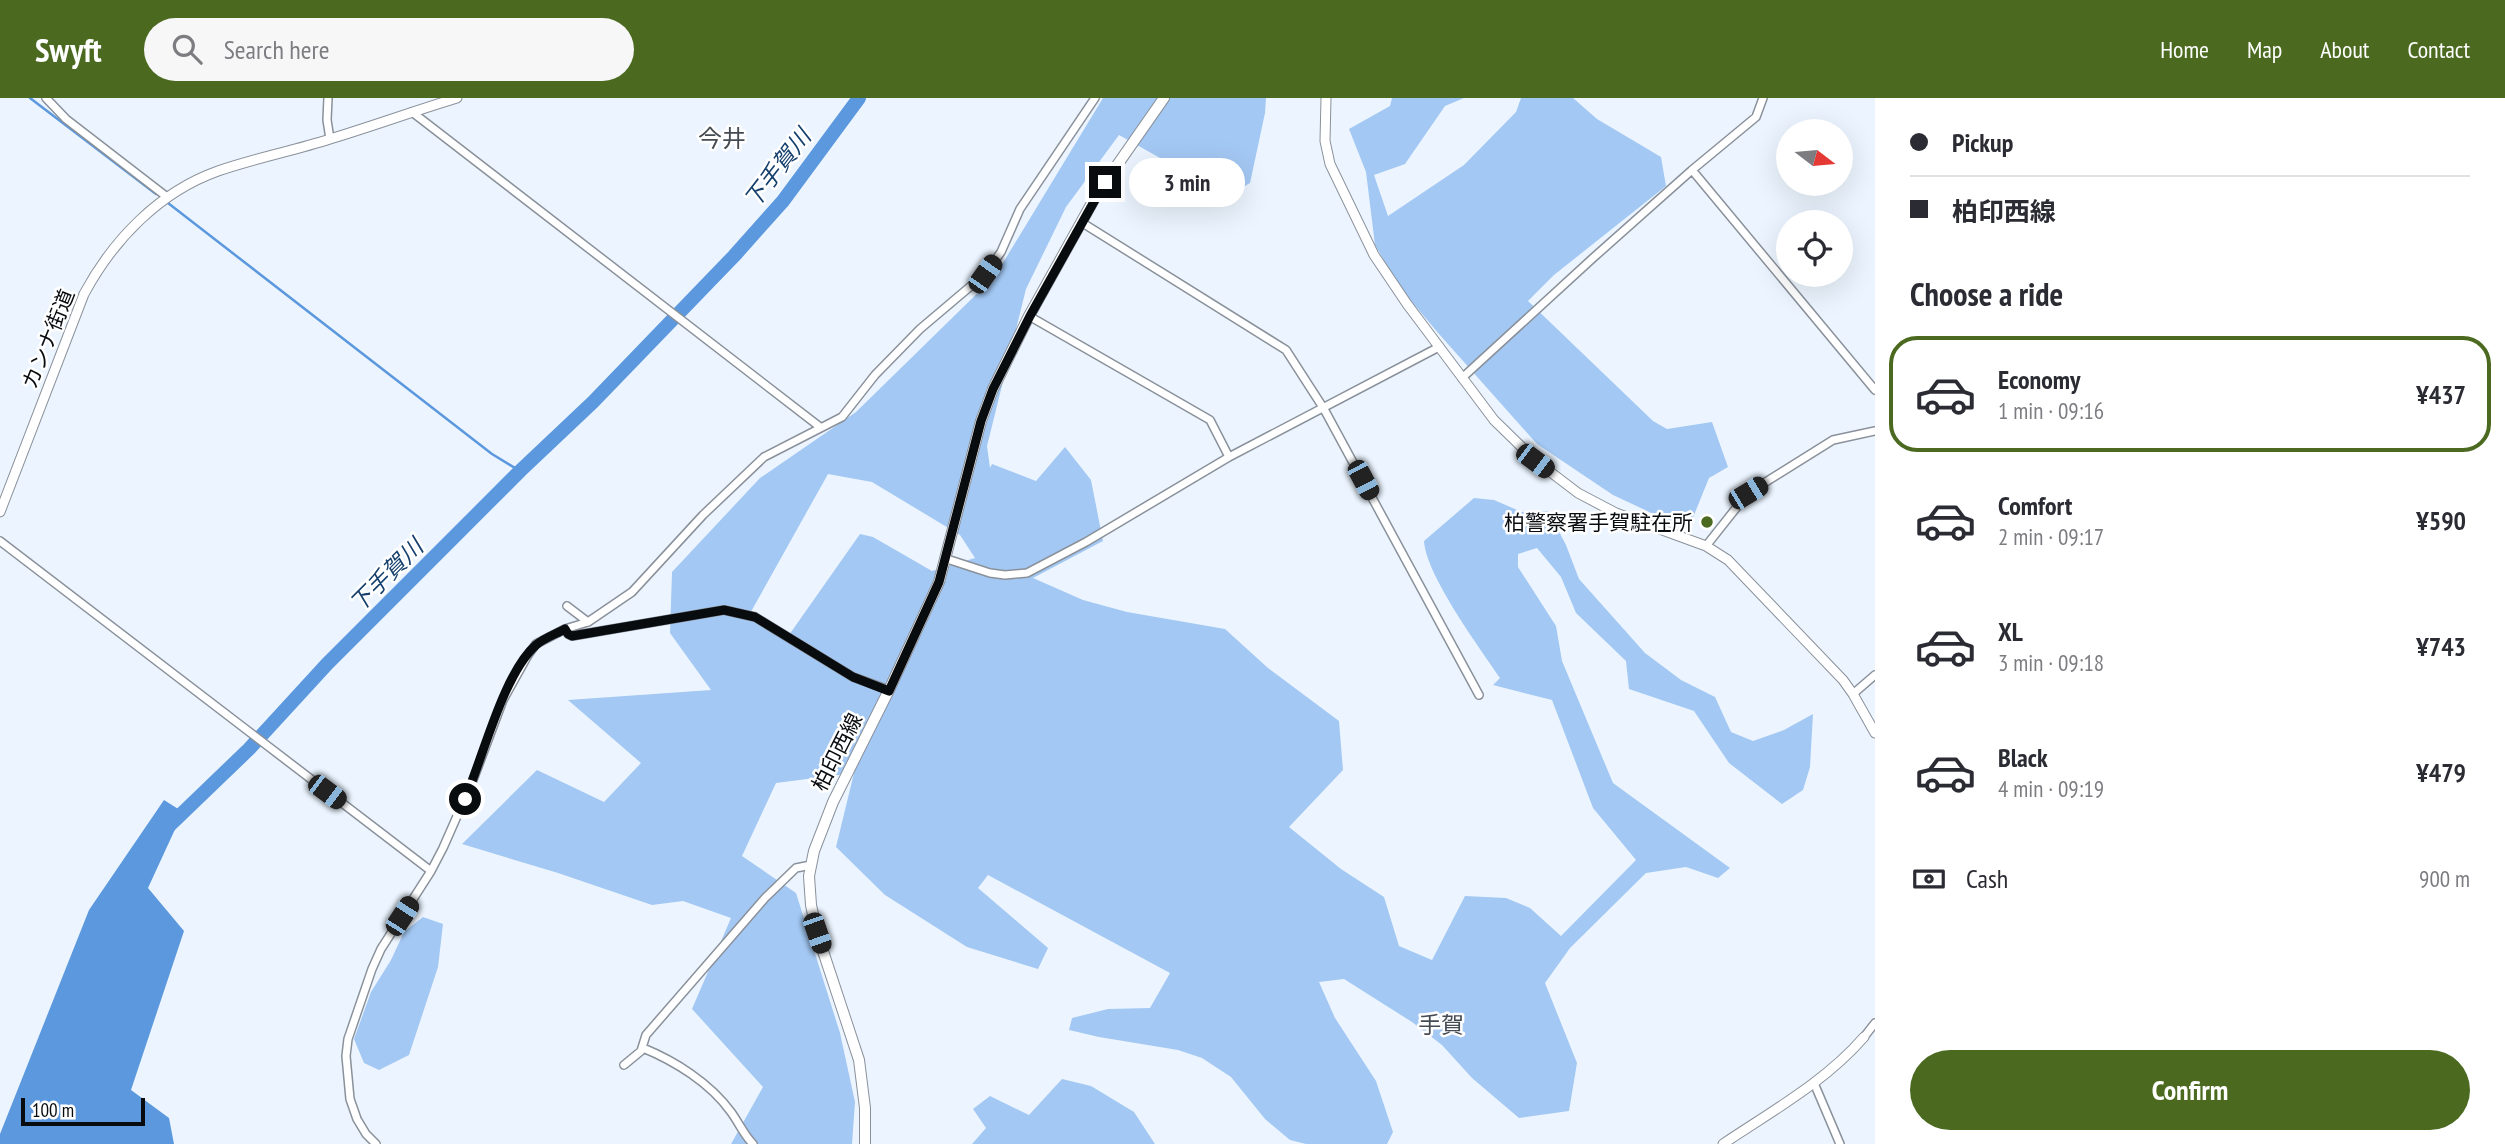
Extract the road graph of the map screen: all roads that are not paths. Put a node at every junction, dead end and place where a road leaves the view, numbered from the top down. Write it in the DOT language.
graph roads {
  1 [pos="46,98"];
  2 [pos="328,98"];
  3 [pos="457,98"];
  4 [pos="1096,98"];
  5 [pos="1164,98"];
  6 [pos="1326,98"];
  7 [pos="1763,98"];
  8 [pos="412,112"];
  9 [pos="330,139"];
  10 [pos="1692,170"];
  11 [pos="165,199"];
  12 [pos="1081,222"];
  13 [pos="1030,316"];
  14 [pos="1439,346"];
  15 [pos="1462,378"];
  16 [pos="1875,390"];
  17 [pos="1324,409"];
  18 [pos="820,427"];
  19 [pos="1875,431"];
  20 [pos="1229,457"];
  21 [pos="0,512"];
  22 [pos="0,541"];
  23 [pos="1706,546"];
  24 [pos="947,559"];
  25 [pos="567,606"];
  26 [pos="588,622"];
  27 [pos="565,629"];
  28 [pos="1875,675"];
  29 [pos="889,691"];
  30 [pos="1853,694"];
  31 [pos="1479,695"];
  32 [pos="1875,733"];
  33 [pos="811,865"];
  34 [pos="431,871"];
  35 [pos="1875,1023"];
  36 [pos="1864,1037"];
  37 [pos="643,1048"];
  38 [pos="624,1065"];
  39 [pos="1814,1083"];
  40 [pos="376,1144"];
  41 [pos="753,1144"];
  42 [pos="865,1144"];
  43 [pos="1723,1144"];
  44 [pos="1840,1144"];
  1 -- 11 [label="street"];
  2 -- 9 [label="street"];
  3 -- 8 [label="street, カンナ街道"];
  4 -- 18 [label="street"];
  5 -- 12 [label="main road, 柏印西線"];
  6 -- 14 [label="street"];
  7 -- 10 [label="street"];
  8 -- 9 [label="street, カンナ街道"];
  8 -- 18 [label="street"];
  9 -- 11 [label="street, カンナ街道"];
  10 -- 15 [label="street"];
  10 -- 16 [label="street"];
  11 -- 21 [label="street, カンナ街道"];
  12 -- 13 [label="main road, 柏印西線"];
  12 -- 17 [label="street"];
  13 -- 20 [label="street"];
  13 -- 24 [label="main road, 柏印西線"];
  14 -- 15 [label="street"];
  14 -- 17 [label="street"];
  15 -- 23 [label="street"];
  17 -- 20 [label="street"];
  17 -- 31 [label="street"];
  18 -- 26 [label="street"];
  19 -- 23 [label="street"];
  20 -- 24 [label="street"];
  22 -- 34 [label="street"];
  23 -- 30 [label="street"];
  24 -- 29 [label="main road, 柏印西線"];
  25 -- 26 [label="street"];
  26 -- 27 [label="street"];
  27 -- 29 [label="street"];
  27 -- 34 [label="street"];
  28 -- 30 [label="street"];
  29 -- 33 [label="main road, 柏印西線"];
  30 -- 32 [label="street"];
  33 -- 37 [label="street"];
  33 -- 42 [label="main road, 柏印西線"];
  34 -- 40 [label="street"];
  35 -- 36 [label="street"];
  36 -- 39 [label="street"];
  37 -- 38 [label="street"];
  37 -- 41 [label="street"];
  39 -- 43 [label="street"];
  39 -- 44 [label="street"];
}
